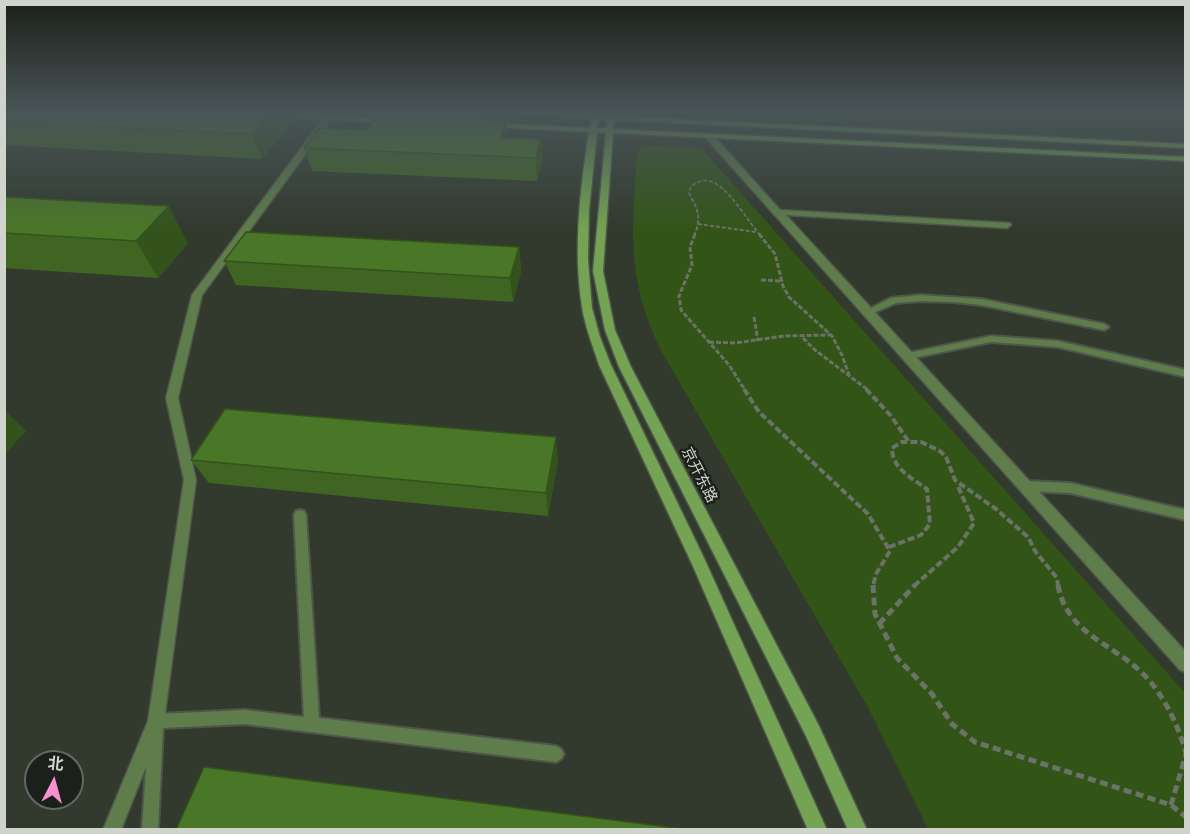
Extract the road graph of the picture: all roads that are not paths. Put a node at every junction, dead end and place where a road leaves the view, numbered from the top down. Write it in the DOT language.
graph roads {
  1 [pos="303,152"];
  2 [pos="592,152"];
  3 [pos="608,152"];
  4 [pos="723,152"];
  5 [pos="1038,152"];
  6 [pos="1185,159"];
  7 [pos="778,212"];
  8 [pos="1007,225"];
  9 [pos="868,312"];
  10 [pos="1104,327"];
  11 [pos="908,357"];
  12 [pos="1185,374"];
  13 [pos="1025,486"];
  14 [pos="300,515"];
  15 [pos="1185,515"];
  16 [pos="1185,664"];
  17 [pos="156,722"];
  18 [pos="312,725"];
  19 [pos="556,754"];
  20 [pos="112,830"];
  21 [pos="150,830"];
  22 [pos="818,830"];
  23 [pos="858,830"];
  1 -- 17 [label="street"];
  2 -- 22 [label="street"];
  3 -- 23 [label="street, 京开东路"];
  4 -- 7 [label="street"];
  5 -- 6 [label="street"];
  7 -- 8 [label="street"];
  7 -- 9 [label="street"];
  9 -- 10 [label="lane"];
  9 -- 11 [label="street"];
  11 -- 12 [label="lane"];
  11 -- 13 [label="street"];
  13 -- 15 [label="lane"];
  13 -- 16 [label="street"];
  14 -- 18 [label="lane"];
  17 -- 18 [label="lane"];
  17 -- 20 [label="street"];
  17 -- 21 [label="lane"];
  18 -- 19 [label="lane"];
}
